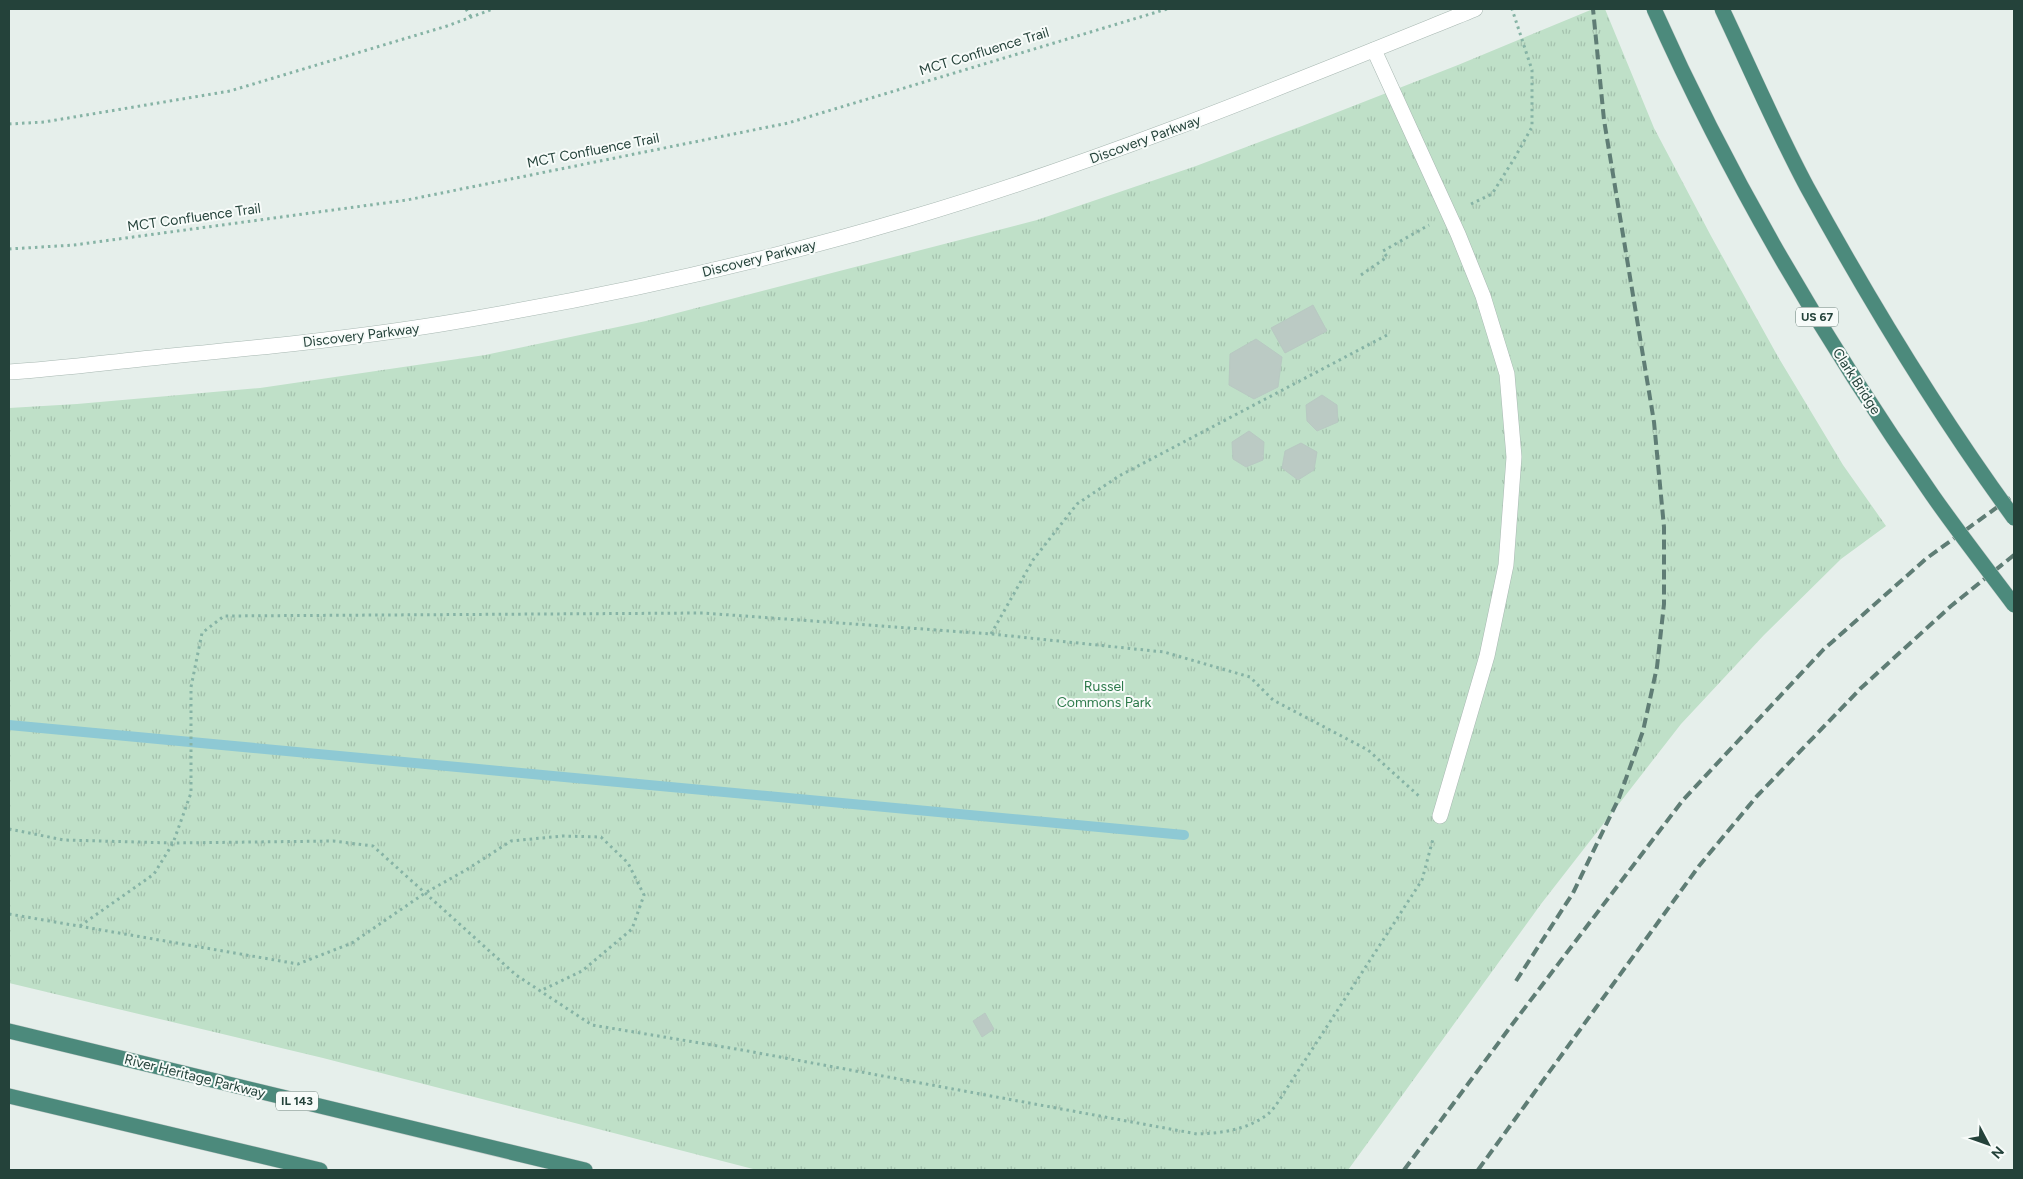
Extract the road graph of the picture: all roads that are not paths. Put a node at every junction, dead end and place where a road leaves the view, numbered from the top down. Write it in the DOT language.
graph roads {
  1 [pos="1475,9"];
  2 [pos="1654,9"];
  3 [pos="1722,9"];
  4 [pos="1374,50"];
  5 [pos="9,372"];
  6 [pos="2014,518"];
  7 [pos="2014,606"];
  8 [pos="1440,816"];
  9 [pos="9,1031"];
  10 [pos="9,1096"];
  11 [pos="320,1170"];
  12 [pos="585,1170"];
  1 -- 4 [label="street, Discovery Parkway"];
  2 -- 7 [label="highway, Clark Bridge / US 67, bridge"];
  3 -- 6 [label="highway, bridge"];
  4 -- 5 [label="street, Discovery Parkway"];
  4 -- 8 [label="street"];
  9 -- 12 [label="highway, River Heritage Parkway / IL 143"];
  10 -- 11 [label="highway"];
}
